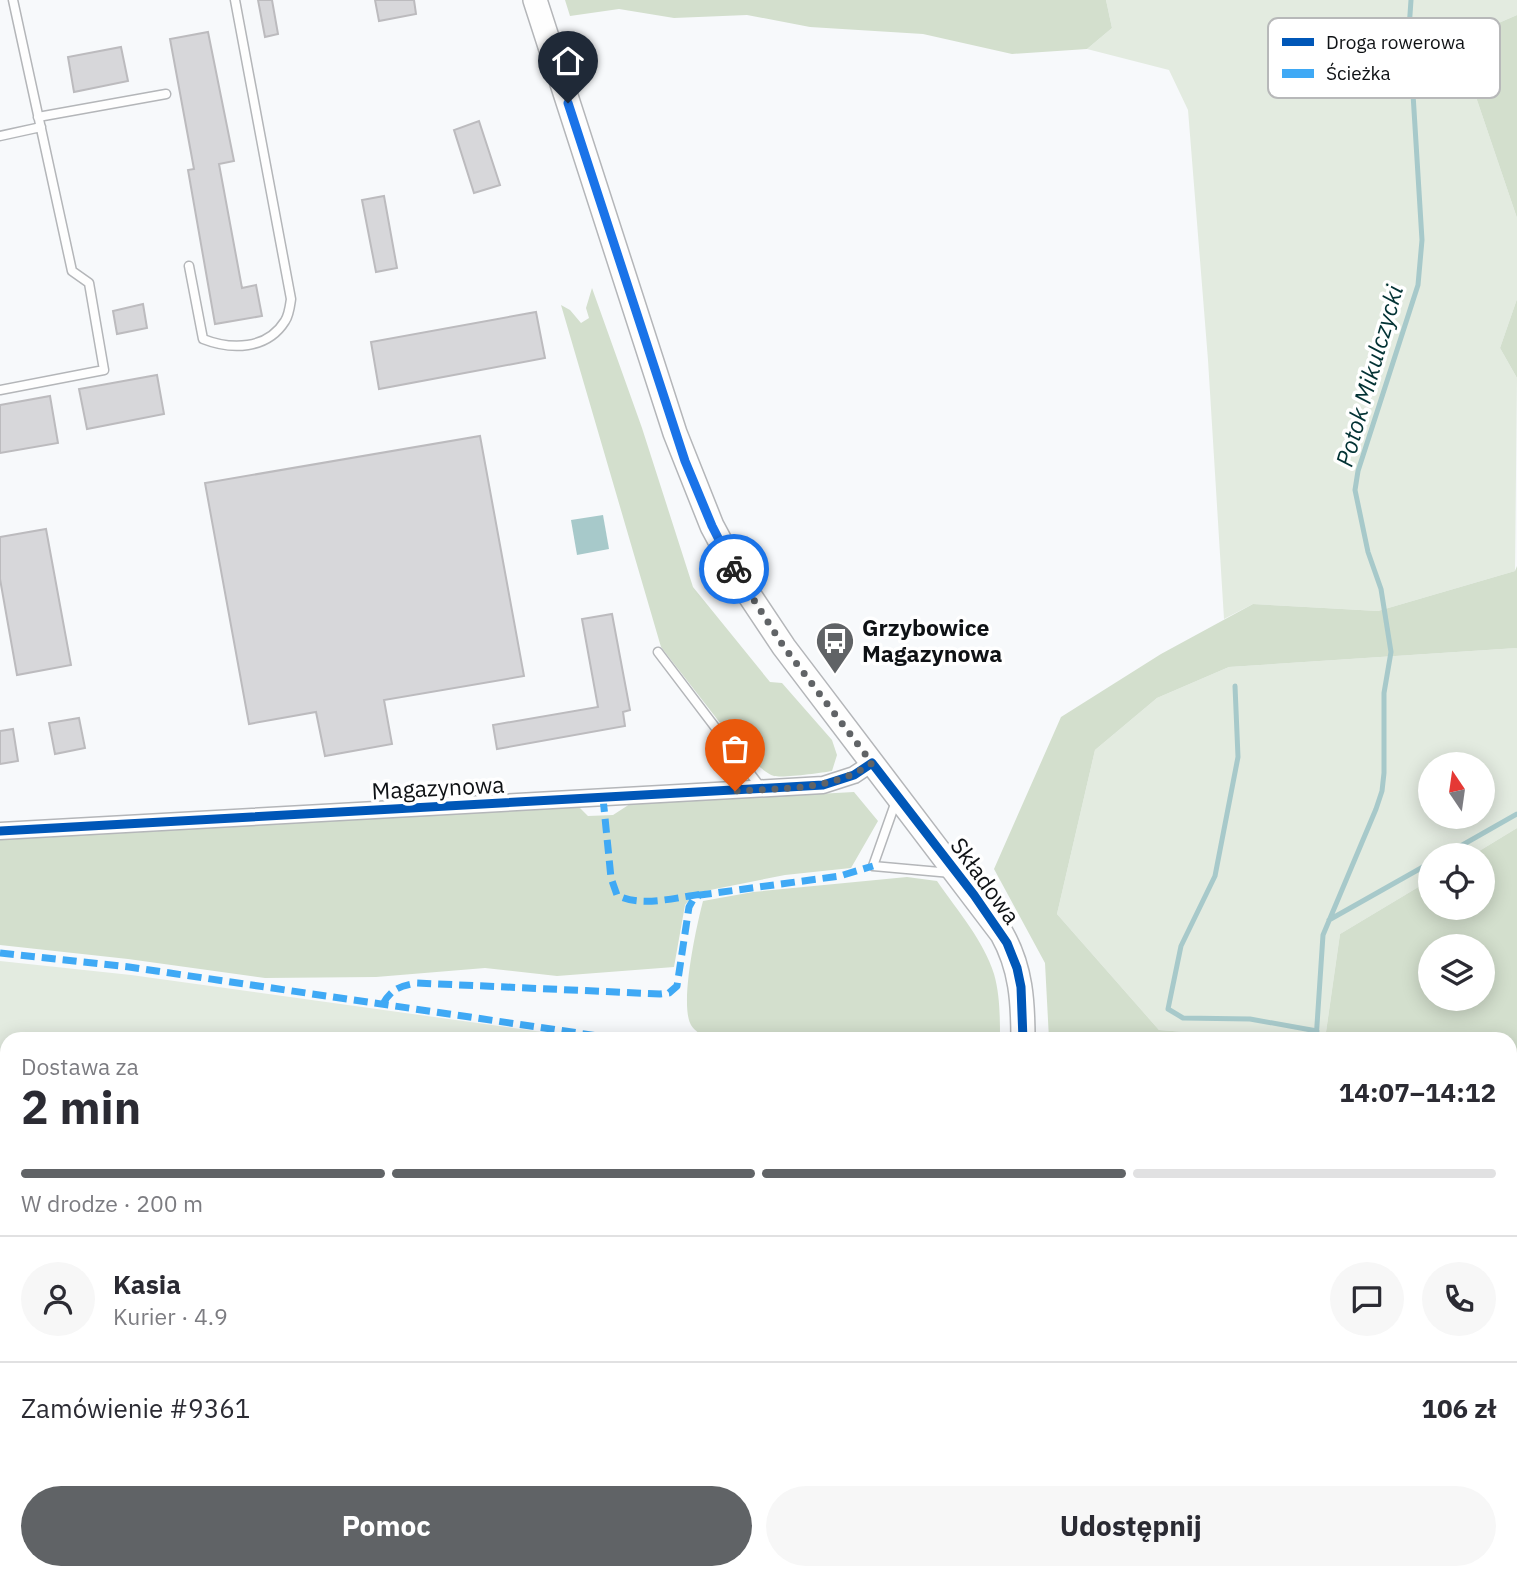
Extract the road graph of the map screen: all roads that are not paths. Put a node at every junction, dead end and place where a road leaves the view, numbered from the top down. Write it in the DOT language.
graph roads {
  1 [pos="13,0"];
  2 [pos="235,0"];
  3 [pos="535,0"];
  4 [pos="166,94"];
  5 [pos="38,117"];
  6 [pos="41,127"];
  7 [pos="0,136"];
  8 [pos="189,265"];
  9 [pos="0,390"];
  10 [pos="658,652"];
  11 [pos="872,763"];
  12 [pos="762,789"];
  13 [pos="898,797"];
  14 [pos="0,831"];
  15 [pos="958,873"];
  16 [pos="1023,1032"];
  1 -- 5 [label="lane"];
  2 -- 8 [label="lane"];
  3 -- 11 [label="main road, Składowa"];
  4 -- 5 [label="lane"];
  5 -- 6 [label="lane"];
  6 -- 7 [label="lane"];
  6 -- 9 [label="lane"];
  10 -- 12 [label="lane"];
  11 -- 12 [label="street, Magazynowa"];
  11 -- 13 [label="main road, Składowa"];
  12 -- 14 [label="street, Magazynowa"];
  13 -- 15 [label="main road, Składowa"];
  13 -- 15 [label="lane"];
  15 -- 16 [label="main road, Składowa"];
}
